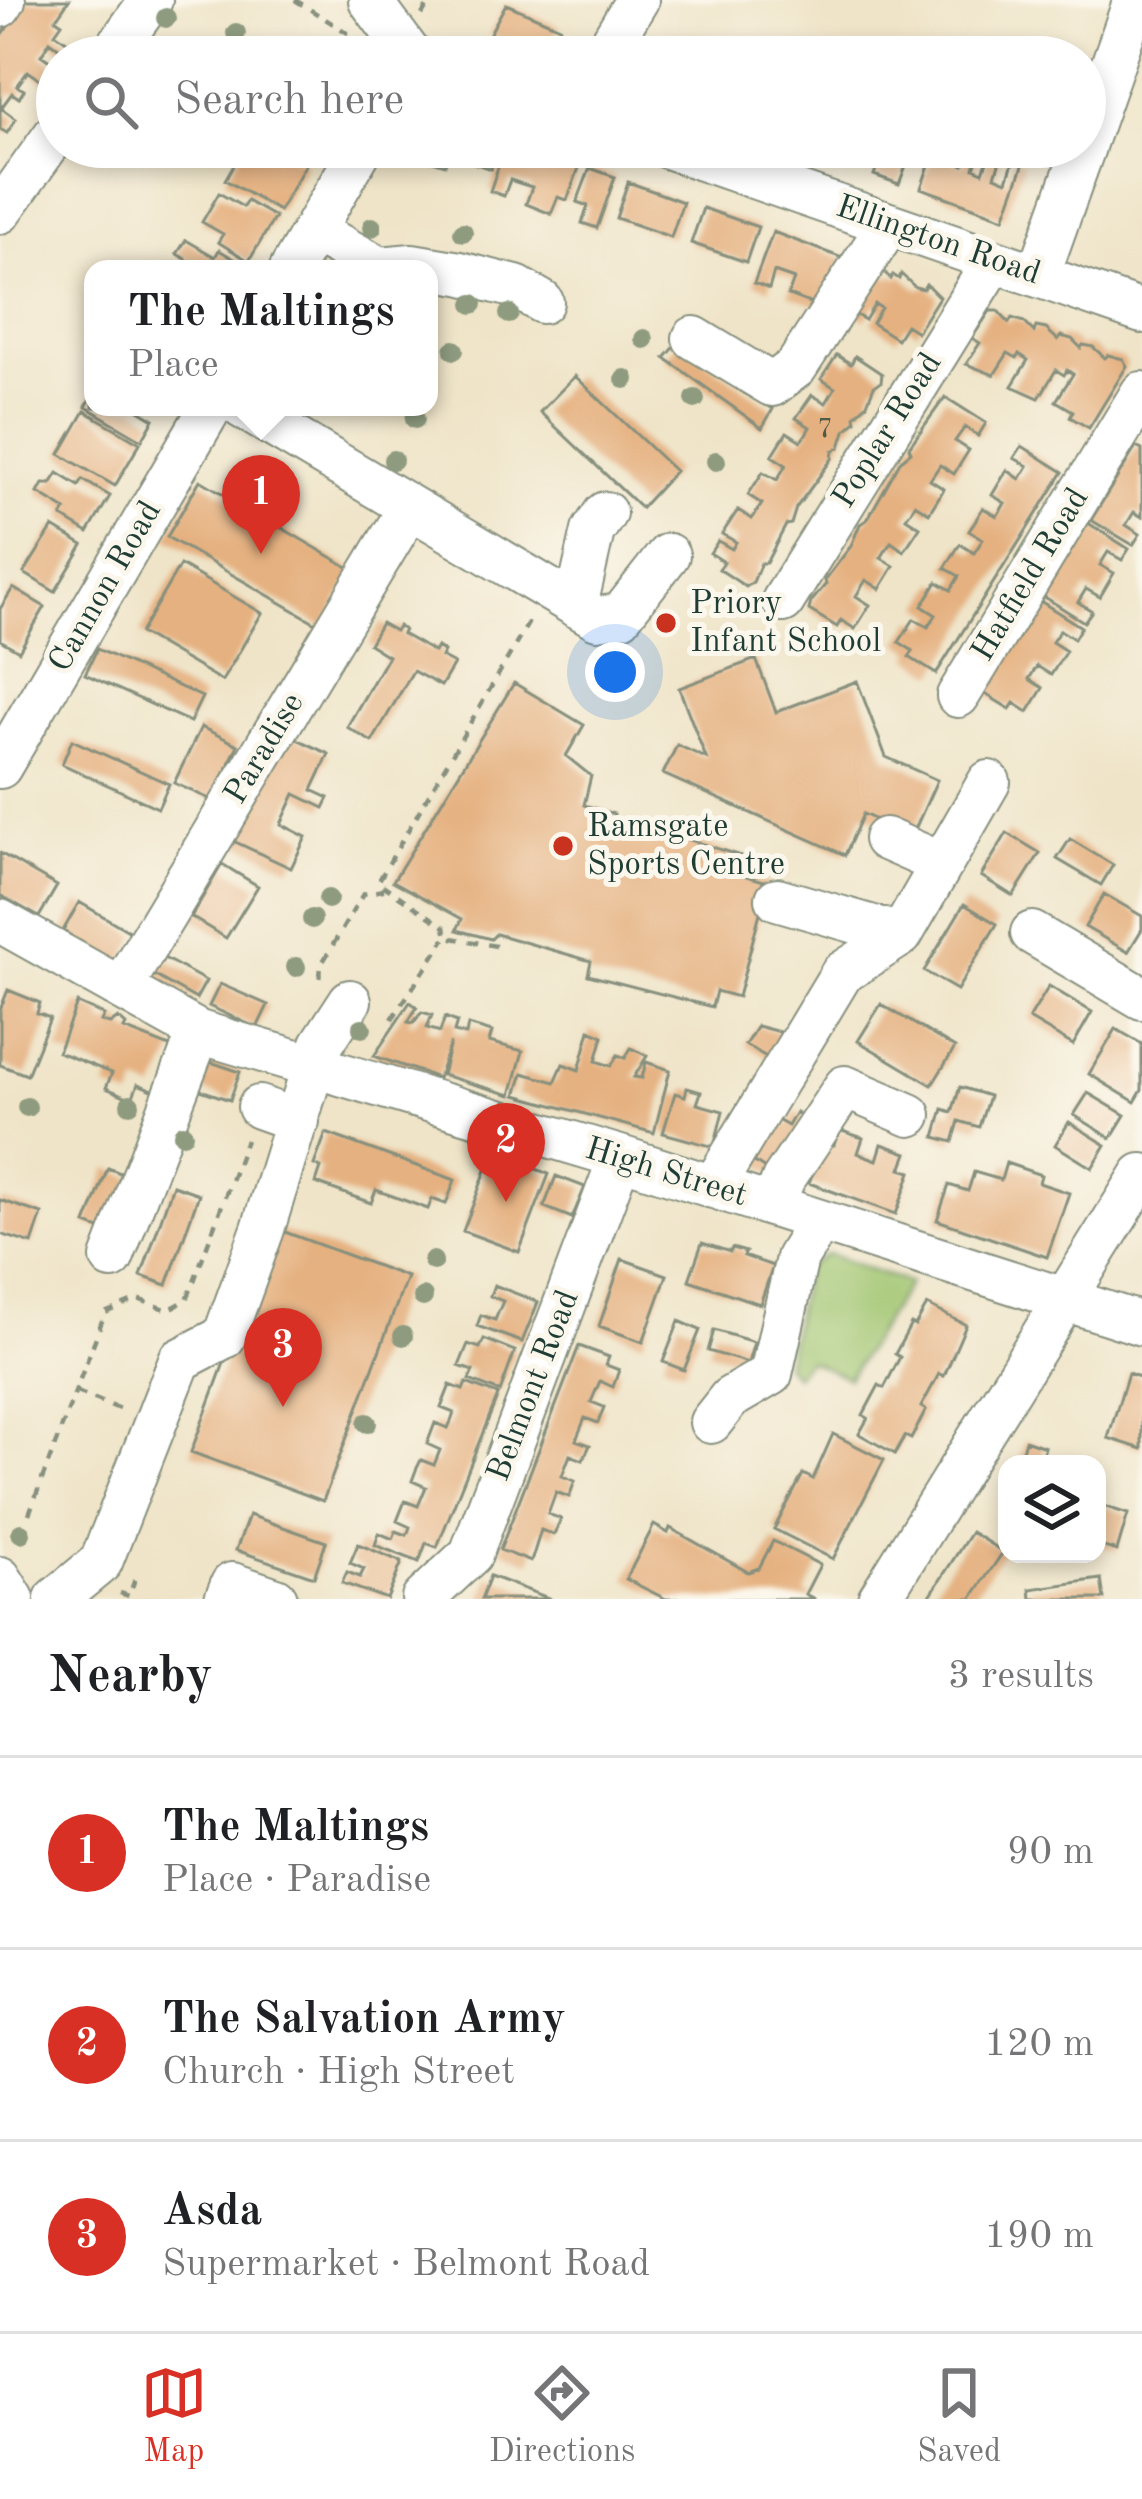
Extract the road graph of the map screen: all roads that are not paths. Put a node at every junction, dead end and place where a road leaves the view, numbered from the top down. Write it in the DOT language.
graph roads {
  1 [pos="151,0"];
  2 [pos="370,0"];
  3 [pos="637,0"];
  4 [pos="1135,0"];
  5 [pos="125,36"];
  6 [pos="397,36"];
  7 [pos="616,36"];
  8 [pos="1106,82"];
  9 [pos="36,161"];
  10 [pos="350,168"];
  11 [pos="728,168"];
  12 [pos="1076,168"];
  13 [pos="0,212"];
  14 [pos="889,224"];
  15 [pos="313,231"];
  16 [pos="296,260"];
  17 [pos="366,260"];
  18 [pos="994,261"];
  19 [pos="438,270"];
  20 [pos="1039,276"];
  21 [pos="542,302"];
  22 [pos="1142,311"];
  23 [pos="694,338"];
  24 [pos="1142,393"];
  25 [pos="207,416"];
  26 [pos="257,416"];
  27 [pos="409,509"];
  28 [pos="605,513"];
  29 [pos="668,555"];
  30 [pos="782,601"];
  31 [pos="556,608"];
  32 [pos="958,696"];
  33 [pos="0,767"];
  34 [pos="989,782"];
  35 [pos="885,838"];
  36 [pos="942,864"];
  37 [pos="776,899"];
  38 [pos="0,921"];
  39 [pos="1032,933"];
  40 [pos="901,935"];
  41 [pos="121,988"];
  42 [pos="335,993"];
  43 [pos="1142,998"];
  44 [pos="199,1032"];
  45 [pos="313,1067"];
  46 [pos="910,1115"];
  47 [pos="620,1157"];
  48 [pos="1142,1175"];
  49 [pos="712,1187"];
  50 [pos="773,1206"];
  51 [pos="819,1222"];
  52 [pos="112,1258"];
  53 [pos="1066,1299"];
  54 [pos="1142,1324"];
  55 [pos="711,1422"];
  56 [pos="0,1578"];
  57 [pos="14,1599"];
  58 [pos="56,1599"];
  59 [pos="226,1599"];
  60 [pos="276,1599"];
  61 [pos="423,1599"];
  62 [pos="879,1599"];
  1 -- 5 [label="street"];
  2 -- 6 [label="street"];
  3 -- 7 [label="street"];
  4 -- 8 [label="street"];
  9 -- 13 [label="street"];
  10 -- 15 [label="street"];
  11 -- 14 [label="street, Ellington Road"];
  12 -- 20 [label="street"];
  14 -- 18 [label="street, Ellington Road"];
  14 -- 23 [label="street"];
  15 -- 16 [label="street"];
  15 -- 17 [label="street"];
  18 -- 20 [label="street, Ellington Road"];
  18 -- 30 [label="street, Poplar Road"];
  19 -- 21 [label="street"];
  20 -- 22 [label="street, Ellington Road"];
  24 -- 32 [label="street, Hatfield Road"];
  25 -- 33 [label="street, Cannon Road"];
  26 -- 27 [label="street"];
  27 -- 31 [label="street"];
  27 -- 41 [label="street, Paradise"];
  28 -- 31 [label="street"];
  29 -- 31 [label="street"];
  34 -- 36 [label="street"];
  35 -- 36 [label="street"];
  36 -- 40 [label="street"];
  37 -- 40 [label="street"];
  38 -- 41 [label="street, High Street"];
  39 -- 43 [label="street"];
  40 -- 49 [label="street"];
  41 -- 44 [label="street, High Street"];
  42 -- 45 [label="street"];
  44 -- 45 [label="street, High Street"];
  44 -- 52 [label="street"];
  45 -- 47 [label="street, High Street"];
  45 -- 58 [label="street"];
  46 -- 50 [label="street"];
  47 -- 49 [label="street, High Street"];
  47 -- 61 [label="street, Belmont Road"];
  48 -- 53 [label="street"];
  49 -- 50 [label="street, High Street"];
  50 -- 51 [label="street, High Street"];
  51 -- 53 [label="street, High Street"];
  51 -- 55 [label="street"];
  53 -- 54 [label="street, High Street"];
  53 -- 62 [label="street"];
  56 -- 57 [label="street"];
  59 -- 60 [label="street"];
}
